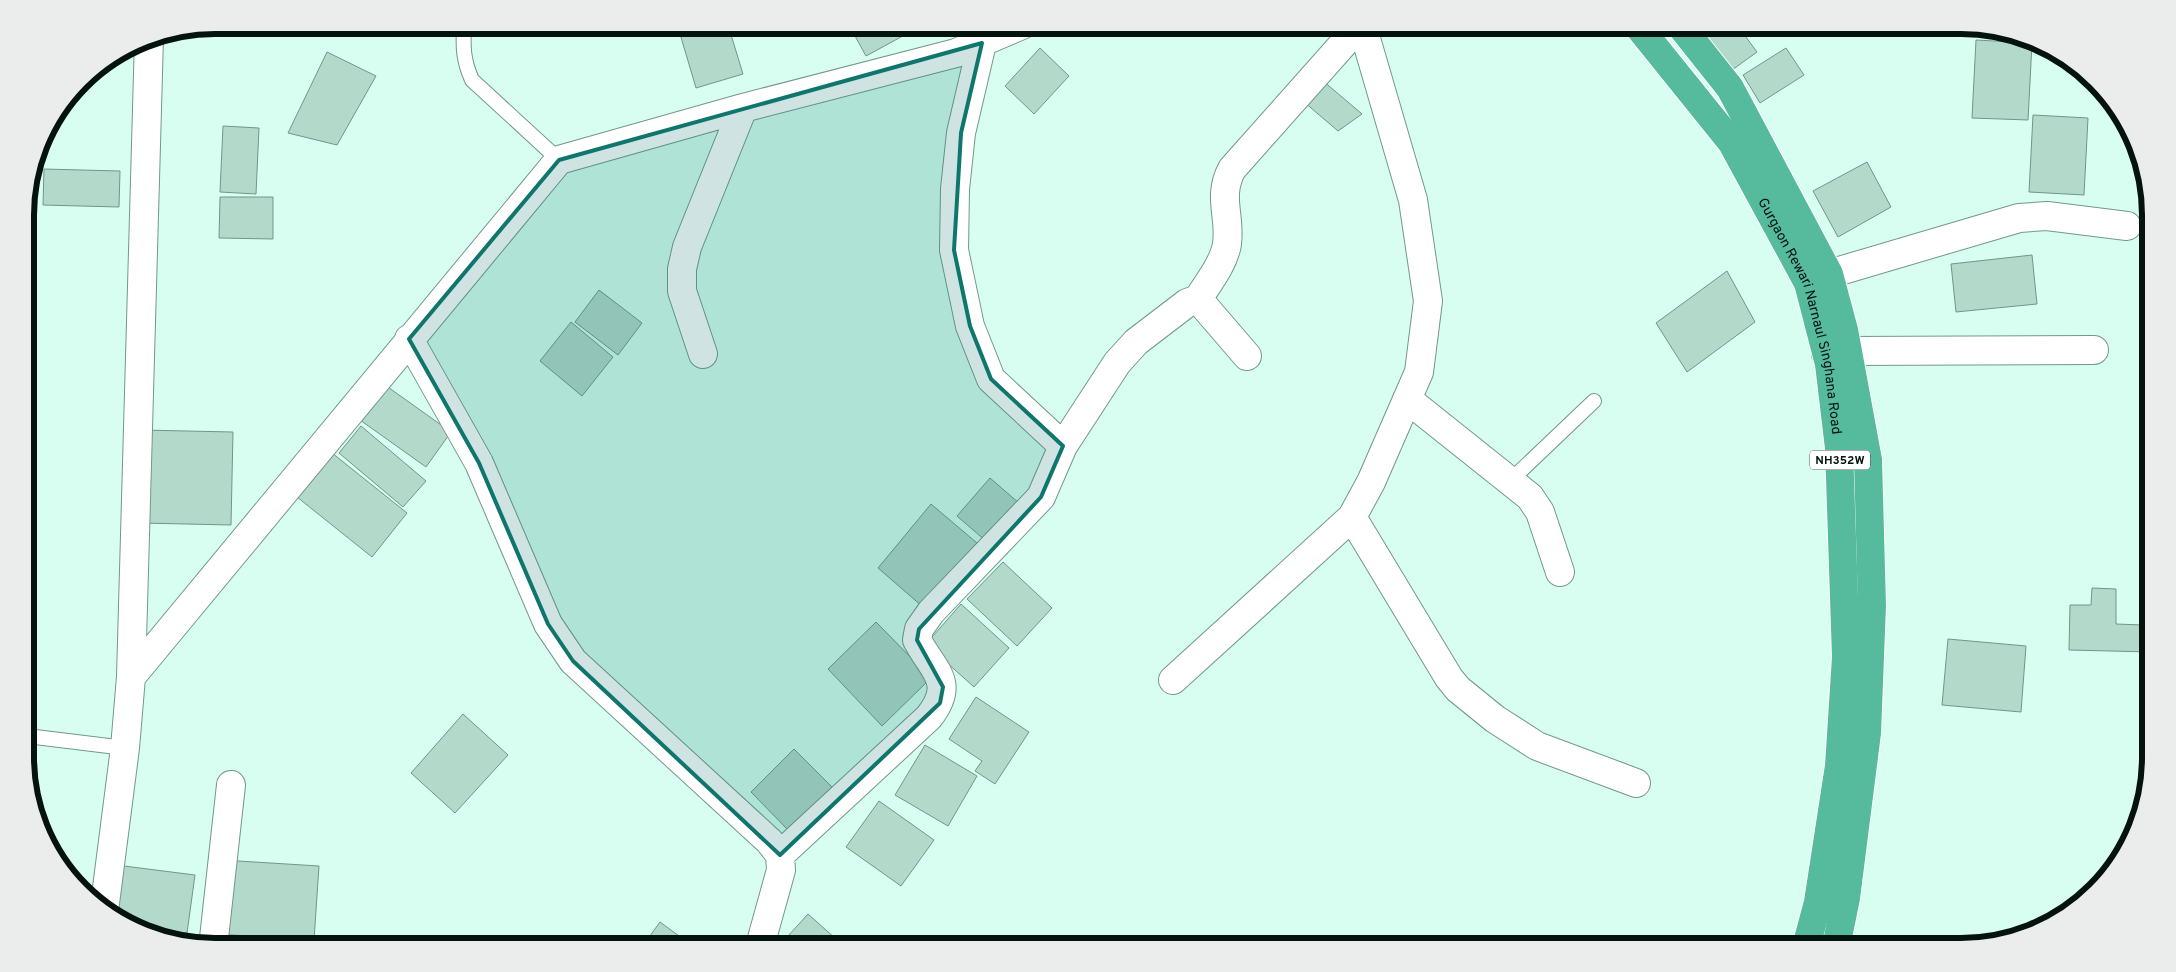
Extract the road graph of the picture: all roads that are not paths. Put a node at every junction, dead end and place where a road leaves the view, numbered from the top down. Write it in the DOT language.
graph roads {
  1 [pos="464,34"];
  2 [pos="980,34"];
  3 [pos="1353,34"];
  4 [pos="1364,34"];
  5 [pos="1644,34"];
  6 [pos="1687,34"];
  7 [pos="149,46"];
  8 [pos="743,108"];
  9 [pos="559,160"];
  10 [pos="2127,226"];
  11 [pos="1829,274"];
  12 [pos="1198,299"];
  13 [pos="409,339"];
  14 [pos="2094,350"];
  15 [pos="1837,352"];
  16 [pos="702,354"];
  17 [pos="1247,356"];
  18 [pos="1407,399"];
  19 [pos="1594,401"];
  20 [pos="1063,446"];
  21 [pos="1510,481"];
  22 [pos="1352,517"];
  23 [pos="1560,572"];
  24 [pos="131,676"];
  25 [pos="1172,680"];
  26 [pos="34,737"];
  27 [pos="125,748"];
  28 [pos="1636,783"];
  29 [pos="231,785"];
  30 [pos="780,855"];
  31 [pos="105,901"];
  32 [pos="214,938"];
  33 [pos="762,938"];
  34 [pos="1808,938"];
  35 [pos="1838,938"];
  1 -- 9 [label="lane"];
  2 -- 8 [label="street"];
  2 -- 20 [label="street"];
  3 -- 12 [label="street"];
  4 -- 18 [label="street"];
  5 -- 15 [label="highway, Gurgaon Rewari Narnaul Singhana Road / NH352W"];
  6 -- 11 [label="highway, Gurgaon Rewari Narnaul Singhana Road / NH352W"];
  7 -- 24 [label="street"];
  8 -- 9 [label="street"];
  8 -- 16 [label="street"];
  9 -- 13 [label="street"];
  10 -- 11 [label="street"];
  11 -- 15 [label="highway, Gurgaon Rewari Narnaul Singhana Road / NH352W"];
  12 -- 17 [label="street"];
  12 -- 20 [label="street"];
  13 -- 24 [label="street"];
  13 -- 30 [label="street"];
  14 -- 15 [label="street"];
  15 -- 34 [label="highway, Gurgaon Rewari Narnaul Singhana Road / NH352W"];
  15 -- 35 [label="highway, Gurgaon Rewari Narnaul Singhana Road / NH352W"];
  18 -- 21 [label="street"];
  18 -- 22 [label="street"];
  19 -- 21 [label="lane"];
  20 -- 30 [label="street"];
  21 -- 23 [label="street"];
  22 -- 25 [label="street"];
  22 -- 28 [label="street"];
  24 -- 27 [label="street"];
  26 -- 27 [label="lane"];
  27 -- 31 [label="street"];
  29 -- 32 [label="street"];
  30 -- 33 [label="street"];
}
